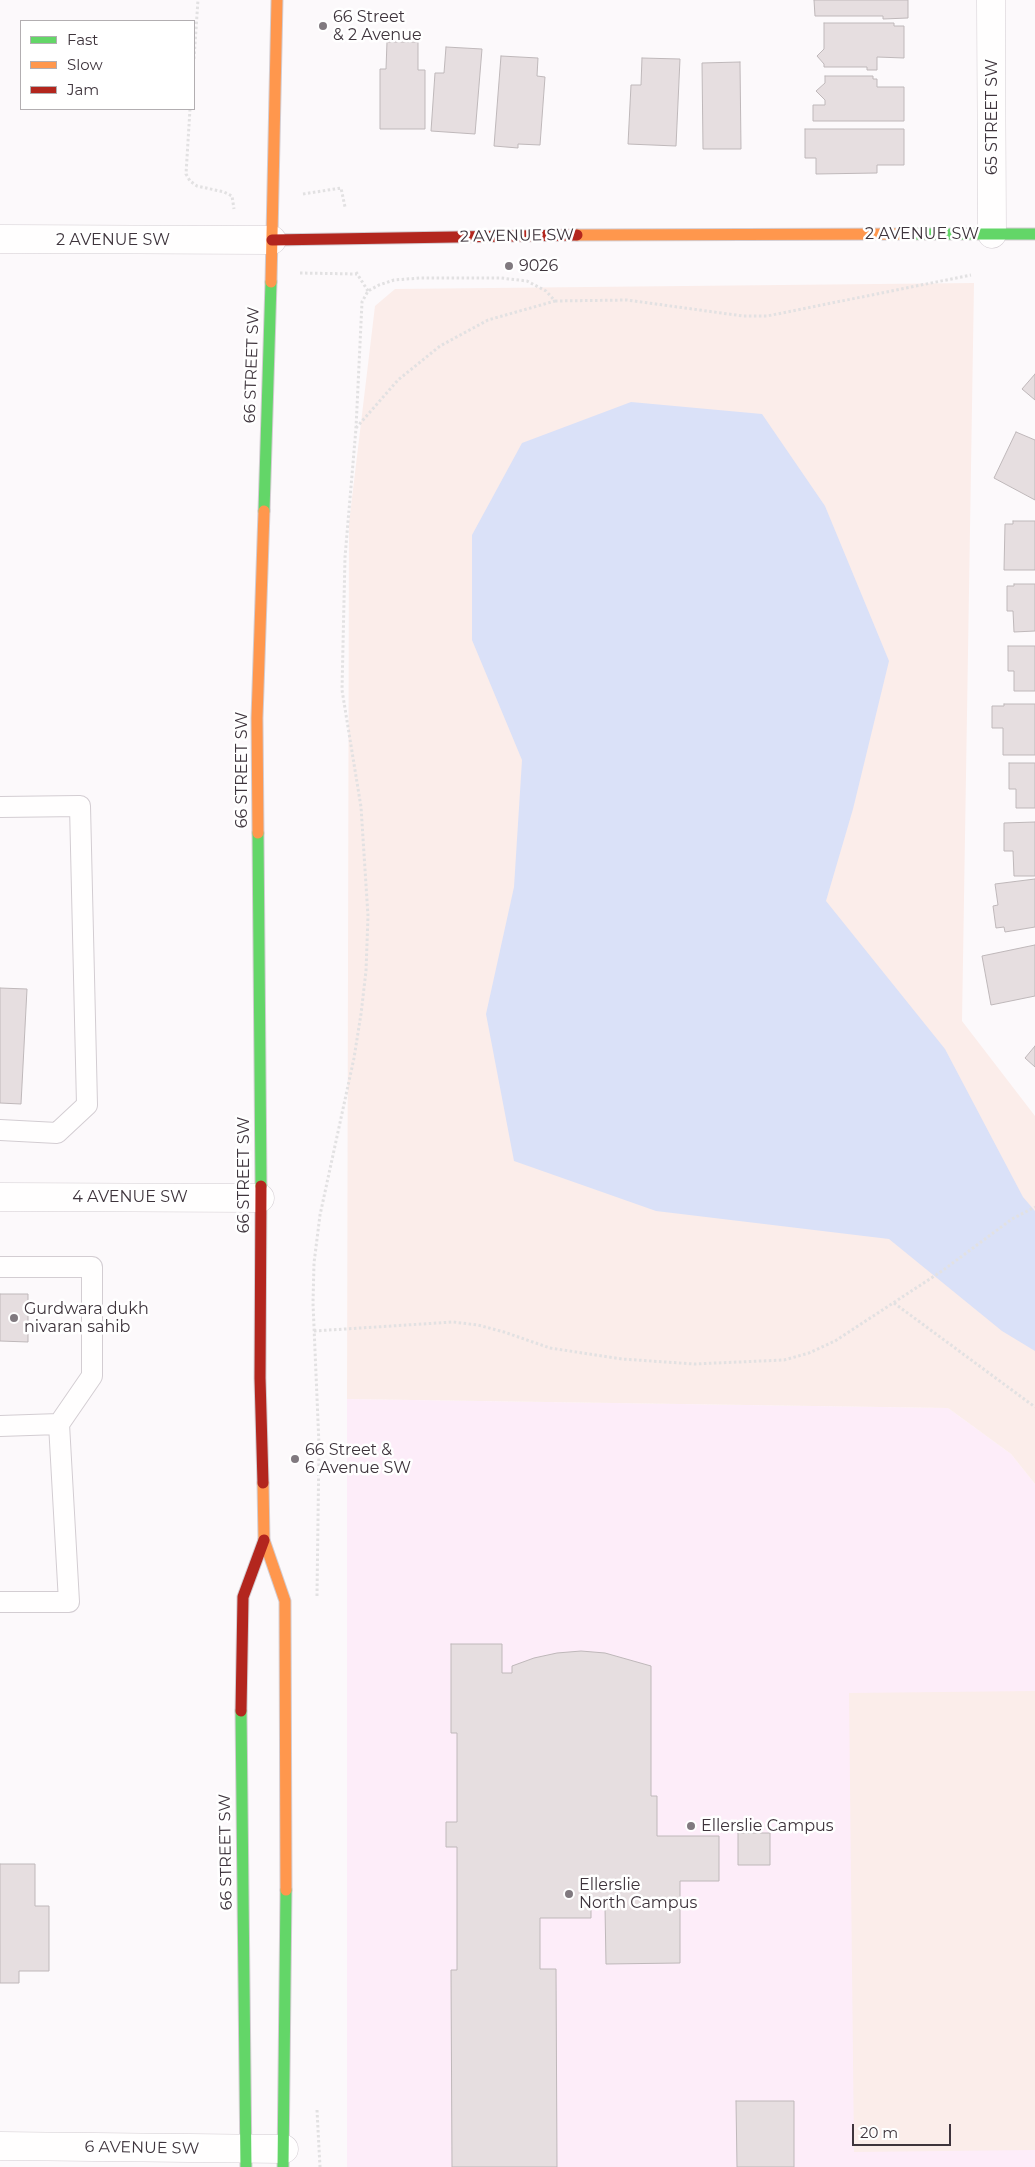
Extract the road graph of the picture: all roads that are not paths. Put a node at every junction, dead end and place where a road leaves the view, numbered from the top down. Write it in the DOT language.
graph roads {
  1 [pos="277,0"];
  2 [pos="991,0"];
  3 [pos="992,234"];
  4 [pos="1035,234"];
  5 [pos="0,240"];
  6 [pos="272,240"];
  7 [pos="0,807"];
  8 [pos="0,1130"];
  9 [pos="0,1197"];
  10 [pos="260,1198"];
  11 [pos="0,1267"];
  12 [pos="59,1424"];
  13 [pos="0,1426"];
  14 [pos="264,1540"];
  15 [pos="0,1602"];
  16 [pos="0,2146"];
  17 [pos="246,2158"];
  18 [pos="284,2158"];
  1 -- 6 [label="main road, 66 STREET SW"];
  2 -- 3 [label="street, 65 STREET SW"];
  3 -- 4 [label="main road, 2 AVENUE SW"];
  3 -- 6 [label="main road, 2 AVENUE SW"];
  5 -- 6 [label="street, 2 AVENUE SW"];
  6 -- 10 [label="main road, 66 STREET SW"];
  7 -- 8 [label="lane"];
  9 -- 10 [label="street, 4 AVENUE SW"];
  10 -- 14 [label="main road, 66 STREET SW"];
  11 -- 12 [label="lane"];
  12 -- 13 [label="lane"];
  12 -- 15 [label="lane"];
  14 -- 17 [label="main road, 66 STREET SW"];
  14 -- 18 [label="main road, 66 STREET SW"];
  16 -- 17 [label="street, 6 AVENUE SW"];
  17 -- 18 [label="street, 6 AVENUE SW"];
}
